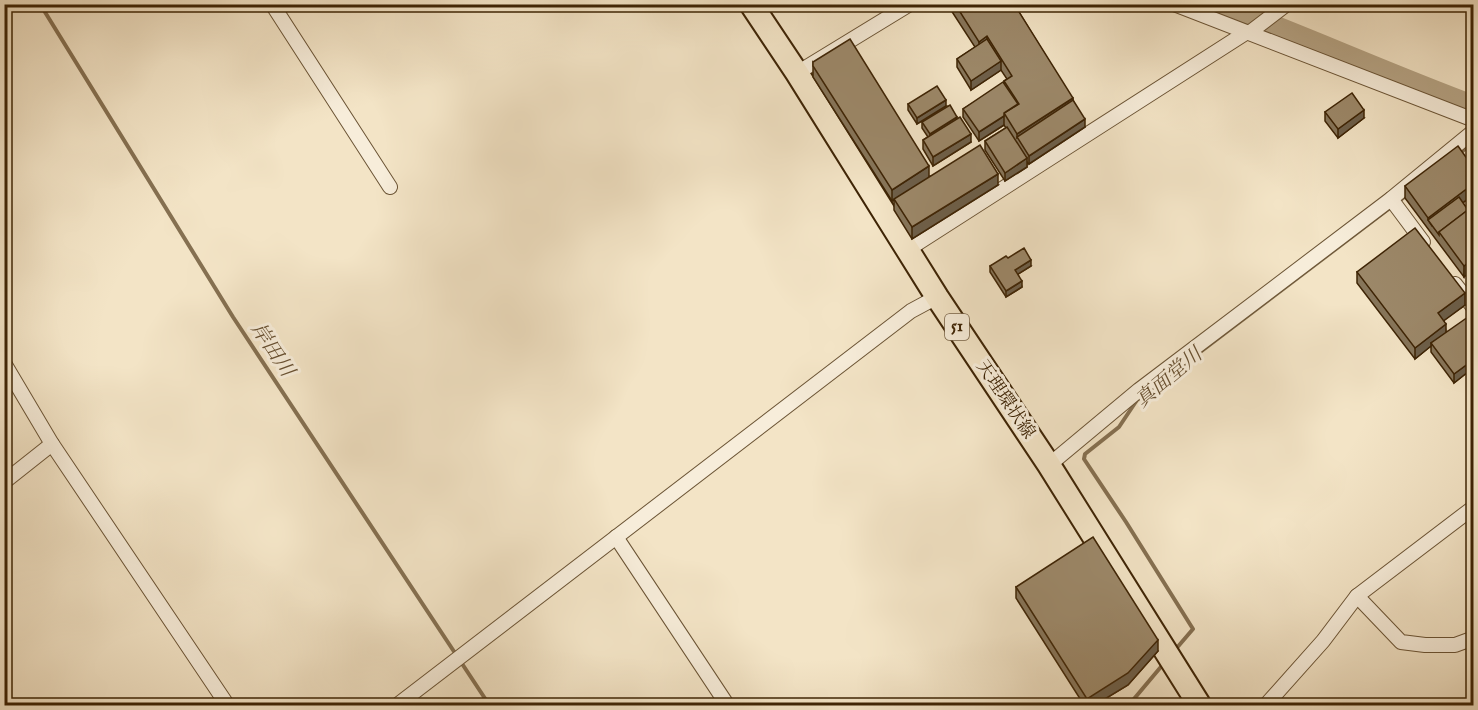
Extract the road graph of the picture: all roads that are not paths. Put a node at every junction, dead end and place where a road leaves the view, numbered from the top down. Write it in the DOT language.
graph roads {
  1 [pos="272,4"];
  2 [pos="752,4"];
  3 [pos="910,4"];
  4 [pos="1174,4"];
  5 [pos="1287,4"];
  6 [pos="1250,32"];
  7 [pos="798,73"];
  8 [pos="1473,120"];
  9 [pos="1473,131"];
  10 [pos="390,187"];
  11 [pos="1391,199"];
  12 [pos="907,250"];
  13 [pos="1432,254"];
  14 [pos="1446,272"];
  15 [pos="937,297"];
  16 [pos="1473,308"];
  17 [pos="4,363"];
  18 [pos="52,444"];
  19 [pos="1049,465"];
  20 [pos="4,482"];
  21 [pos="1473,507"];
  22 [pos="616,537"];
  23 [pos="1357,596"];
  24 [pos="1473,638"];
  25 [pos="228,705"];
  26 [pos="396,705"];
  27 [pos="728,705"];
  28 [pos="1200,705"];
  29 [pos="1265,705"];
  1 -- 10 [label="street"];
  2 -- 7 [label="main road, 天理環状線 / 51"];
  3 -- 7 [label="street"];
  4 -- 6 [label="street"];
  5 -- 6 [label="street"];
  6 -- 8 [label="street"];
  6 -- 12 [label="street"];
  7 -- 12 [label="main road, 天理環状線 / 51"];
  9 -- 11 [label="street"];
  11 -- 13 [label="street"];
  11 -- 19 [label="street"];
  12 -- 15 [label="main road, 天理環状線 / 51"];
  14 -- 16 [label="street"];
  15 -- 19 [label="main road, 天理環状線 / 51"];
  15 -- 22 [label="street"];
  17 -- 18 [label="street"];
  18 -- 20 [label="street"];
  18 -- 25 [label="street"];
  19 -- 28 [label="main road, 天理環状線 / 51"];
  21 -- 23 [label="street"];
  22 -- 26 [label="street"];
  22 -- 27 [label="street"];
  23 -- 24 [label="street"];
  23 -- 29 [label="street"];
}
